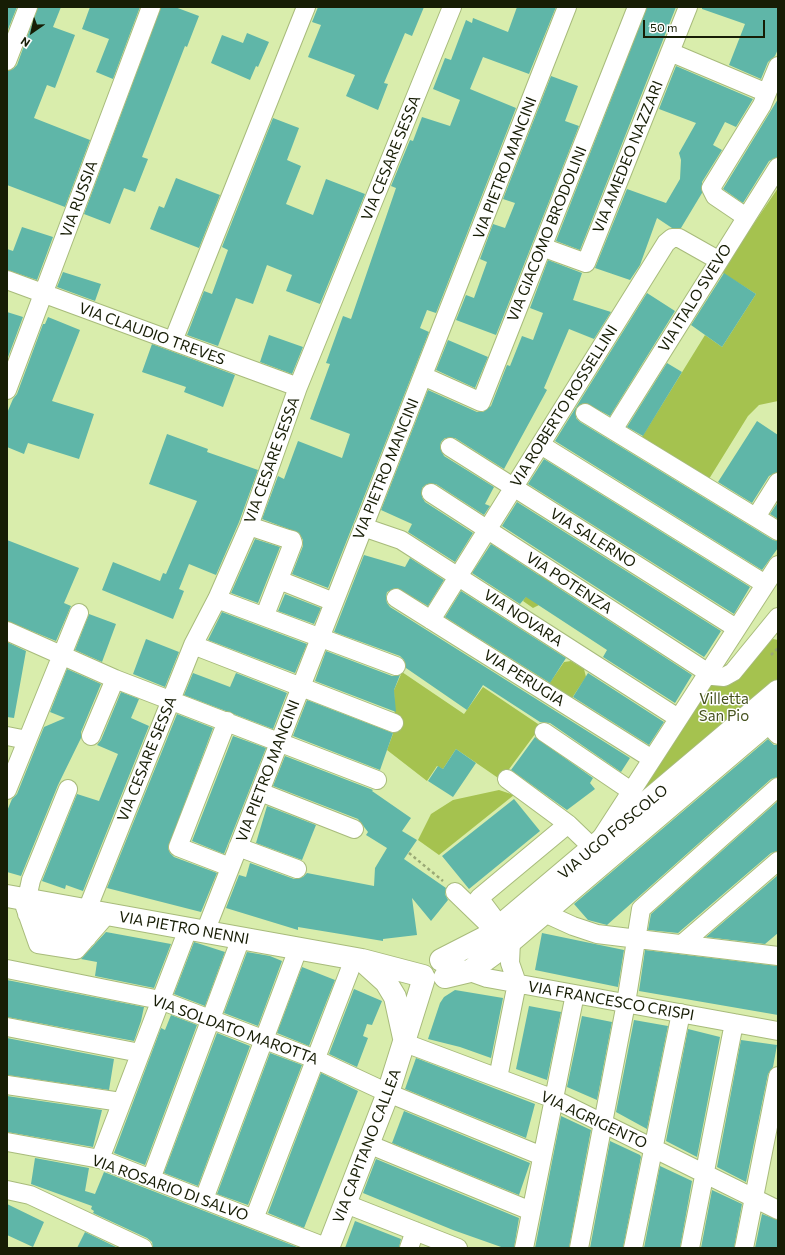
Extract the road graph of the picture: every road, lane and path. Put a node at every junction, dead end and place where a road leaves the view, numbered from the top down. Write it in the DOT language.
graph roads {
  1 [pos="28,7"];
  2 [pos="151,7"];
  3 [pos="306,7"];
  4 [pos="452,7"];
  5 [pos="567,7"];
  6 [pos="637,7"];
  7 [pos="688,7"];
  8 [pos="670,52"];
  9 [pos="7,61"];
  10 [pos="778,66"];
  11 [pos="767,93"];
  12 [pos="778,167"];
  13 [pos="746,217"];
  14 [pos="542,247"];
  15 [pos="718,260"];
  16 [pos="7,280"];
  17 [pos="44,294"];
  18 [pos="173,341"];
  19 [pos="423,376"];
  20 [pos="298,387"];
  21 [pos="7,390"];
  22 [pos="585,413"];
  23 [pos="613,430"];
  24 [pos="541,445"];
  25 [pos="450,447"];
  26 [pos="778,482"];
  27 [pos="514,488"];
  28 [pos="431,493"];
  29 [pos="756,517"];
  30 [pos="249,526"];
  31 [pos="363,527"];
  32 [pos="487,530"];
  33 [pos="778,531"];
  34 [pos="778,564"];
  35 [pos="458,576"];
  36 [pos="279,580"];
  37 [pos="765,584"];
  38 [pos="396,598"];
  39 [pos="217,599"];
  40 [pos="334,602"];
  41 [pos="79,613"];
  42 [pos="265,615"];
  43 [pos="431,620"];
  44 [pos="776,622"];
  45 [pos="736,628"];
  46 [pos="7,631"];
  47 [pos="321,637"];
  48 [pos="193,646"];
  49 [pos="60,655"];
  50 [pos="396,666"];
  51 [pos="708,673"];
  52 [pos="115,679"];
  53 [pos="300,688"];
  54 [pos="778,691"];
  55 [pos="171,700"];
  56 [pos="678,718"];
  57 [pos="227,721"];
  58 [pos="394,723"];
  59 [pos="774,724"];
  60 [pos="544,732"];
  61 [pos="7,736"];
  62 [pos="91,736"];
  63 [pos="27,740"];
  64 [pos="279,742"];
  65 [pos="652,759"];
  66 [pos="507,779"];
  67 [pos="377,780"];
  68 [pos="778,787"];
  69 [pos="68,789"];
  70 [pos="7,790"];
  71 [pos="631,791"];
  72 [pos="260,792"];
  73 [pos="568,824"];
  74 [pos="354,829"];
  75 [pos="238,846"];
  76 [pos="594,848"];
  77 [pos="409,853"];
  78 [pos="778,862"];
  79 [pos="230,867"];
  80 [pos="297,869"];
  81 [pos="455,892"];
  82 [pos="23,909"];
  83 [pos="547,912"];
  84 [pos="93,922"];
  85 [pos="197,930"];
  86 [pos="502,933"];
  87 [pos="241,938"];
  88 [pos="637,939"];
  89 [pos="682,944"];
  90 [pos="298,949"];
  91 [pos="778,956"];
  92 [pos="358,960"];
  93 [pos="7,969"];
  94 [pos="434,971"];
  95 [pos="470,971"];
  96 [pos="517,983"];
  97 [pos="575,994"];
  98 [pos="160,1000"];
  99 [pos="626,1003"];
  100 [pos="681,1013"];
  101 [pos="211,1018"];
  102 [pos="734,1023"];
  103 [pos="7,1027"];
  104 [pos="778,1031"];
  105 [pos="264,1038"];
  106 [pos="405,1043"];
  107 [pos="140,1053"];
  108 [pos="315,1059"];
  109 [pos="778,1076"];
  110 [pos="498,1078"];
  111 [pos="7,1085"];
  112 [pos="388,1093"];
  113 [pos="554,1099"];
  114 [pos="121,1102"];
  115 [pos="604,1123"];
  116 [pos="7,1142"];
  117 [pos="368,1144"];
  118 [pos="654,1147"];
  119 [pos="542,1156"];
  120 [pos="100,1159"];
  121 [pos="704,1172"];
  122 [pos="151,1179"];
  123 [pos="7,1190"];
  124 [pos="754,1197"];
  125 [pos="204,1199"];
  126 [pos="346,1204"];
  127 [pos="778,1210"];
  128 [pos="531,1211"];
  129 [pos="254,1219"];
  130 [pos="415,1231"];
  131 [pos="143,1248"];
  132 [pos="328,1248"];
  133 [pos="409,1248"];
  134 [pos="458,1248"];
  135 [pos="524,1248"];
  136 [pos="579,1248"];
  137 [pos="633,1248"];
  138 [pos="690,1248"];
  139 [pos="744,1248"];
  1 -- 9 [label="street"];
  2 -- 17 [label="street, VIA RUSSIA"];
  3 -- 18 [label="street"];
  4 -- 20 [label="street, VIA CESARE SESSA"];
  5 -- 19 [label="street, VIA PIETRO MANCINI"];
  6 -- 14 [label="street, VIA GIACOMO BRODOLINI"];
  7 -- 8 [label="street, VIA AMEDEO NAZZARI"];
  8 -- 11 [label="street"];
  8 -- 14 [label="street, VIA AMEDEO NAZZARI"];
  10 -- 11 [label="street"];
  11 -- 13 [label="street"];
  12 -- 13 [label="street, VIA ITALO SVEVO"];
  13 -- 15 [label="street, VIA ITALO SVEVO"];
  14 -- 19 [label="street, VIA GIACOMO BRODOLINI"];
  15 -- 23 [label="street, VIA ITALO SVEVO"];
  15 -- 24 [label="street, VIA ROBERTO ROSSELLINI"];
  16 -- 17 [label="street, VIA CLAUDIO TREVES"];
  17 -- 18 [label="street, VIA CLAUDIO TREVES"];
  17 -- 21 [label="street, VIA RUSSIA"];
  18 -- 20 [label="street, VIA CLAUDIO TREVES"];
  19 -- 31 [label="street, VIA PIETRO MANCINI"];
  20 -- 30 [label="street, VIA CESARE SESSA"];
  22 -- 23 [label="street"];
  23 -- 29 [label="street"];
  24 -- 27 [label="street, VIA ROBERTO ROSSELLINI"];
  24 -- 37 [label="street"];
  25 -- 27 [label="street, VIA SALERNO"];
  26 -- 29 [label="street"];
  27 -- 32 [label="street, VIA ROBERTO ROSSELLINI"];
  27 -- 45 [label="street, VIA SALERNO"];
  28 -- 32 [label="street, VIA POTENZA"];
  29 -- 33 [label="street"];
  30 -- 36 [label="street"];
  30 -- 39 [label="street, VIA CESARE SESSA"];
  31 -- 35 [label="street, VIA NOVARA"];
  31 -- 40 [label="street, VIA PIETRO MANCINI"];
  32 -- 35 [label="street, VIA ROBERTO ROSSELLINI"];
  32 -- 51 [label="street, VIA POTENZA"];
  34 -- 37 [label="street"];
  35 -- 43 [label="street, VIA ROBERTO ROSSELLINI"];
  35 -- 56 [label="street, VIA NOVARA"];
  36 -- 40 [label="street"];
  36 -- 42 [label="street"];
  37 -- 45 [label="street"];
  38 -- 43 [label="street, VIA PERUGIA"];
  39 -- 42 [label="street"];
  39 -- 48 [label="street, VIA CESARE SESSA"];
  40 -- 47 [label="street, VIA PIETRO MANCINI"];
  41 -- 49 [label="street"];
  42 -- 47 [label="street"];
  43 -- 65 [label="street, VIA PERUGIA"];
  44 -- 51 [label="street"];
  45 -- 51 [label="street"];
  46 -- 49 [label="street"];
  47 -- 50 [label="street"];
  47 -- 53 [label="street, VIA PIETRO MANCINI"];
  48 -- 53 [label="street"];
  48 -- 55 [label="street, VIA CESARE SESSA"];
  49 -- 52 [label="street"];
  49 -- 63 [label="street"];
  51 -- 56 [label="street"];
  52 -- 55 [label="street"];
  52 -- 62 [label="street"];
  53 -- 58 [label="street"];
  53 -- 64 [label="street, VIA PIETRO MANCINI"];
  54 -- 76 [label="main road, VIA UGO FOSCOLO"];
  55 -- 57 [label="street"];
  55 -- 84 [label="street, VIA CESARE SESSA"];
  56 -- 65 [label="street"];
  57 -- 64 [label="street"];
  57 -- 79 [label="street"];
  59 -- 83 [label="main road, VIA UGO FOSCOLO"];
  60 -- 71 [label="street"];
  61 -- 63 [label="street"];
  63 -- 70 [label="street"];
  64 -- 67 [label="street"];
  64 -- 72 [label="street, VIA PIETRO MANCINI"];
  65 -- 71 [label="street"];
  66 -- 73 [label="street"];
  68 -- 88 [label="street"];
  69 -- 82 [label="street"];
  71 -- 76 [label="street"];
  72 -- 74 [label="street"];
  72 -- 75 [label="street, VIA PIETRO MANCINI"];
  73 -- 76 [label="street"];
  73 -- 86 [label="street"];
  75 -- 79 [label="street, VIA PIETRO MANCINI"];
  75 -- 80 [label="street"];
  76 -- 86 [label="main road, VIA UGO FOSCOLO"];
  77 -- 81 [label="path"];
  78 -- 89 [label="street"];
  79 -- 85 [label="street, VIA PIETRO MANCINI"];
  81 -- 86 [label="street"];
  82 -- 84 [label="main road, VIA PIETRO NENNI"];
  82 -- 84 [label="street"];
  83 -- 86 [label="main road, VIA UGO FOSCOLO"];
  83 -- 88 [label="street"];
  84 -- 85 [label="main road, VIA PIETRO NENNI"];
  85 -- 87 [label="main road, VIA PIETRO NENNI"];
  85 -- 98 [label="street, VIA PIETRO MANCINI"];
  86 -- 94 [label="main road, VIA UGO FOSCOLO"];
  86 -- 95 [label="main road, VIA UGO FOSCOLO"];
  86 -- 96 [label="street"];
  87 -- 90 [label="main road, VIA PIETRO NENNI"];
  87 -- 101 [label="street"];
  88 -- 89 [label="street"];
  88 -- 99 [label="street"];
  89 -- 91 [label="street"];
  90 -- 92 [label="main road, VIA PIETRO NENNI"];
  90 -- 105 [label="street"];
  92 -- 94 [label="main road, VIA PIETRO NENNI"];
  92 -- 106 [label="main road"];
  92 -- 108 [label="street"];
  93 -- 98 [label="street, VIA SOLDATO MAROTTA"];
  94 -- 95 [label="main road, VIA UGO FOSCOLO"];
  94 -- 106 [label="main road, VIA CAPITANO CALLEA"];
  95 -- 96 [label="street, VIA FRANCESCO CRISPI"];
  96 -- 97 [label="street, VIA FRANCESCO CRISPI"];
  96 -- 110 [label="street"];
  97 -- 99 [label="street, VIA FRANCESCO CRISPI"];
  97 -- 113 [label="street"];
  98 -- 101 [label="street, VIA SOLDATO MAROTTA"];
  98 -- 107 [label="street, VIA PIETRO MANCINI"];
  99 -- 100 [label="street, VIA FRANCESCO CRISPI"];
  99 -- 115 [label="street"];
  100 -- 102 [label="street, VIA FRANCESCO CRISPI"];
  100 -- 118 [label="street"];
  101 -- 105 [label="street, VIA SOLDATO MAROTTA"];
  101 -- 122 [label="street"];
  102 -- 104 [label="street, VIA FRANCESCO CRISPI"];
  102 -- 121 [label="street"];
  103 -- 107 [label="street"];
  105 -- 108 [label="street, VIA SOLDATO MAROTTA"];
  105 -- 125 [label="street"];
  106 -- 110 [label="street, VIA AGRIGENTO"];
  106 -- 112 [label="main road, VIA CAPITANO CALLEA"];
  107 -- 114 [label="street, VIA PIETRO MANCINI"];
  108 -- 112 [label="street, VIA SOLDATO MAROTTA"];
  108 -- 129 [label="street"];
  109 -- 124 [label="street"];
  110 -- 113 [label="street, VIA AGRIGENTO"];
  111 -- 114 [label="street"];
  112 -- 117 [label="main road, VIA CAPITANO CALLEA"];
  112 -- 119 [label="street, VIA SOLDATO MAROTTA"];
  113 -- 115 [label="street, VIA AGRIGENTO"];
  113 -- 119 [label="street"];
  114 -- 120 [label="street, VIA PIETRO MANCINI"];
  115 -- 118 [label="street, VIA AGRIGENTO"];
  115 -- 136 [label="street"];
  116 -- 120 [label="street, VIA ROSARIO DI SALVO"];
  117 -- 126 [label="main road, VIA CAPITANO CALLEA"];
  117 -- 128 [label="street"];
  118 -- 121 [label="street, VIA AGRIGENTO"];
  118 -- 137 [label="street"];
  119 -- 128 [label="street"];
  120 -- 122 [label="street, VIA ROSARIO DI SALVO"];
  121 -- 124 [label="street, VIA AGRIGENTO"];
  121 -- 138 [label="street"];
  122 -- 125 [label="street, VIA ROSARIO DI SALVO"];
  123 -- 131 [label="street"];
  124 -- 127 [label="street, VIA AGRIGENTO"];
  124 -- 139 [label="street"];
  125 -- 129 [label="street, VIA ROSARIO DI SALVO"];
  126 -- 130 [label="street"];
  126 -- 132 [label="main road, VIA CAPITANO CALLEA"];
  128 -- 135 [label="street"];
  129 -- 132 [label="street, VIA ROSARIO DI SALVO"];
  130 -- 133 [label="street"];
  130 -- 134 [label="street"];
}
